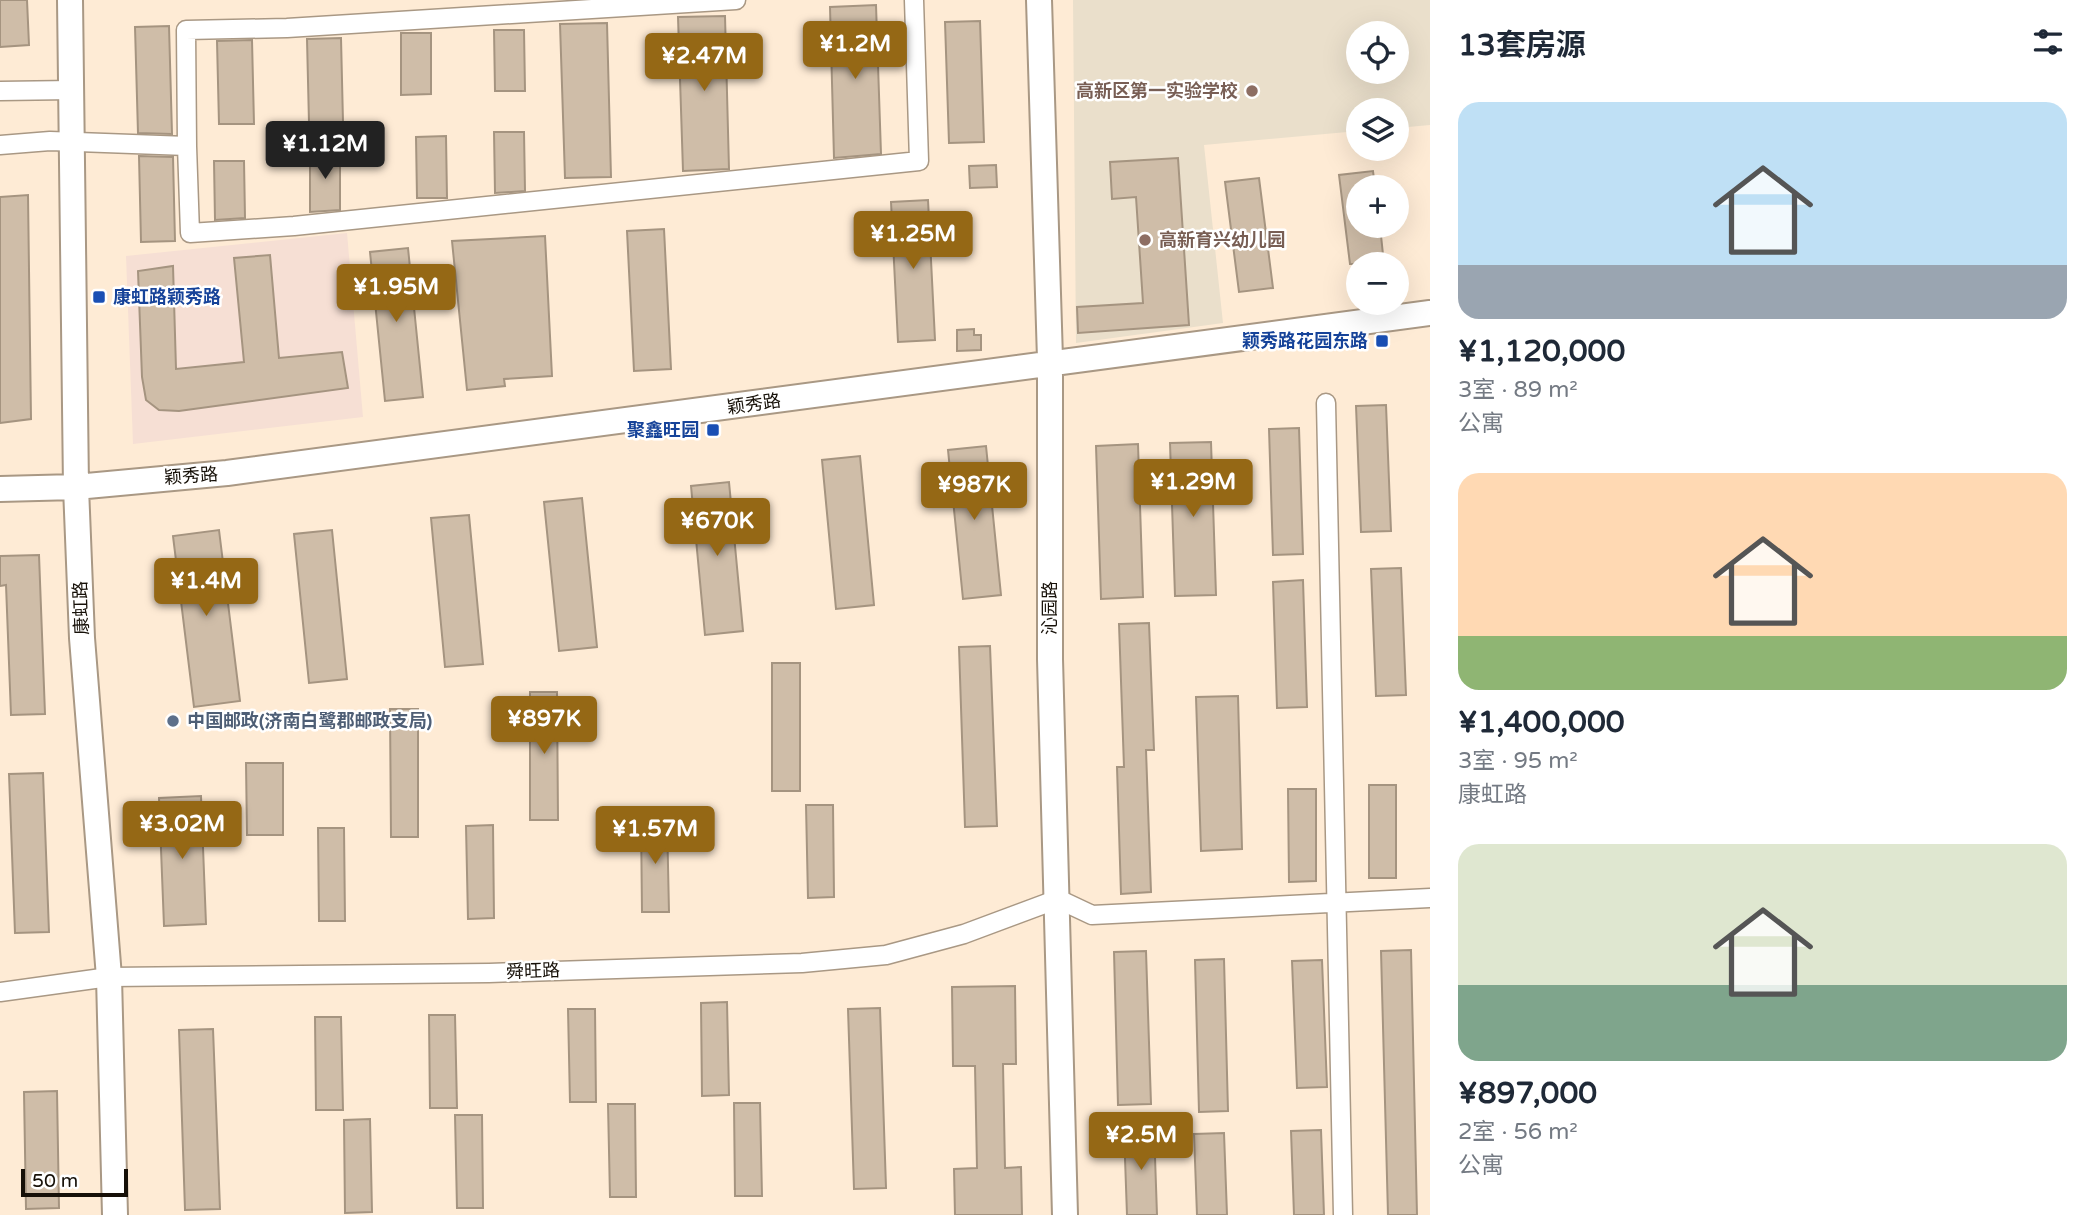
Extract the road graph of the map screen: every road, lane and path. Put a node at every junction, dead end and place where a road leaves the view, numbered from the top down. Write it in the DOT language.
graph roads {
  1 [pos="70,0"];
  2 [pos="736,0"];
  3 [pos="914,0"];
  4 [pos="1039,0"];
  5 [pos="641,4"];
  6 [pos="0,90"];
  7 [pos="72,90"];
  8 [pos="72,144"];
  9 [pos="0,145"];
  10 [pos="187,146"];
  11 [pos="1430,313"];
  12 [pos="1049,362"];
  13 [pos="1326,403"];
  14 [pos="76,487"];
  15 [pos="0,489"];
  16 [pos="0,500"];
  17 [pos="1430,898"];
  18 [pos="1058,899"];
  19 [pos="1337,903"];
  20 [pos="109,977"];
  21 [pos="0,992"];
  22 [pos="115,1215"];
  23 [pos="1065,1215"];
  24 [pos="1343,1215"];
  1 -- 7 [label="main road, 康虹路"];
  2 -- 5 [label="street"];
  3 -- 10 [label="street"];
  4 -- 12 [label="main road, 沁园路"];
  5 -- 10 [label="street"];
  6 -- 7 [label="street"];
  7 -- 8 [label="main road, 康虹路"];
  8 -- 9 [label="street"];
  8 -- 10 [label="street"];
  8 -- 14 [label="main road, 康虹路"];
  11 -- 12 [label="main road, 颖秀路"];
  12 -- 14 [label="main road, 颖秀路"];
  12 -- 18 [label="main road, 沁园路"];
  13 -- 19 [label="street"];
  14 -- 15 [label="main road, 颖秀路"];
  14 -- 16 [label="main road, 颖秀路"];
  14 -- 20 [label="main road, 康虹路"];
  17 -- 19 [label="street"];
  18 -- 19 [label="street"];
  18 -- 20 [label="street, 舜旺路"];
  18 -- 23 [label="main road, 沁园路"];
  19 -- 24 [label="street"];
  20 -- 21 [label="street, 舜旺路"];
  20 -- 22 [label="main road, 康虹路"];
}
